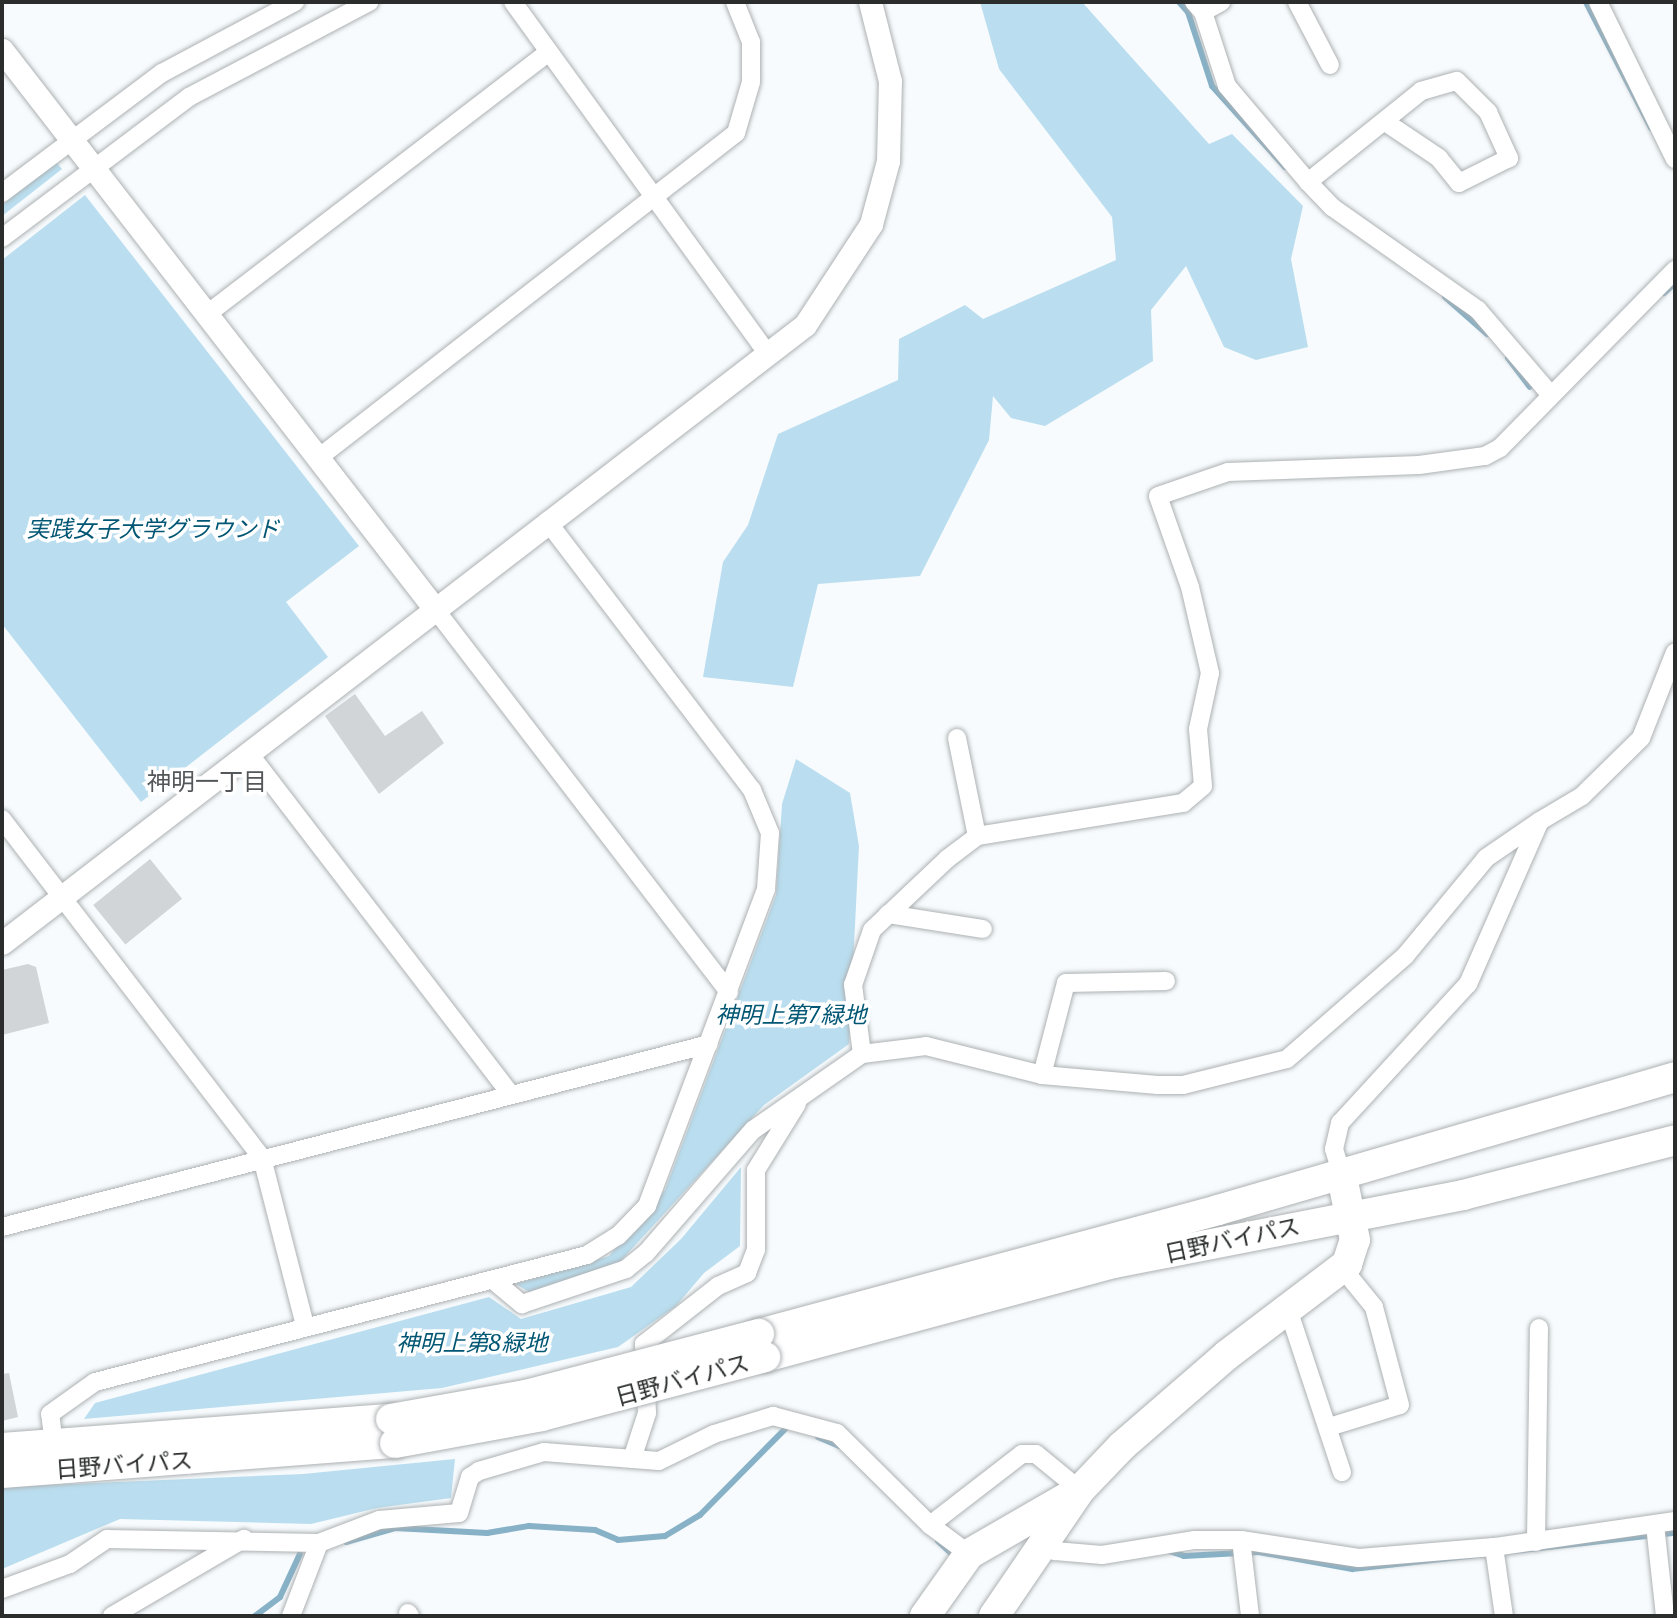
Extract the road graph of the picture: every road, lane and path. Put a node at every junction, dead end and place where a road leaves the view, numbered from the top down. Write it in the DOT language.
graph roads {
  1 [pos="295,2"];
  2 [pos="369,2"];
  3 [pos="513,2"];
  4 [pos="735,2"];
  5 [pos="870,2"];
  6 [pos="1221,2"];
  7 [pos="1297,2"];
  8 [pos="1598,2"];
  9 [pos="1198,7"];
  10 [pos="2,50"];
  11 [pos="549,52"];
  12 [pos="1330,65"];
  13 [pos="1384,121"];
  14 [pos="73,138"];
  15 [pos="1675,159"];
  16 [pos="94,166"];
  17 [pos="1308,182"];
  18 [pos="2,193"];
  19 [pos="653,201"];
  20 [pos="2,238"];
  21 [pos="1675,270"];
  22 [pos="206,315"];
  23 [pos="767,353"];
  24 [pos="1550,394"];
  25 [pos="317,459"];
  26 [pos="547,521"];
  27 [pos="435,609"];
  28 [pos="1675,652"];
  29 [pos="957,738"];
  30 [pos="248,752"];
  31 [pos="2,819"];
  32 [pos="1540,821"];
  33 [pos="977,836"];
  34 [pos="61,895"];
  35 [pos="888,914"];
  36 [pos="983,929"];
  37 [pos="2,943"];
  38 [pos="1166,981"];
  39 [pos="729,992"];
  40 [pos="709,1044"];
  41 [pos="862,1054"];
  42 [pos="1042,1075"];
  43 [pos="1675,1077"];
  44 [pos="511,1095"];
  45 [pos="803,1095"];
  46 [pos="1675,1140"];
  47 [pos="262,1158"];
  48 [pos="1341,1172"];
  49 [pos="1351,1215"];
  50 [pos="2,1227"];
  51 [pos="1343,1269"];
  52 [pos="493,1280"];
  53 [pos="1289,1309"];
  54 [pos="305,1326"];
  55 [pos="1539,1328"];
  56 [pos="762,1345"];
  57 [pos="1329,1427"];
  58 [pos="393,1431"];
  59 [pos="54,1445"];
  60 [pos="2,1448"];
  61 [pos="632,1459"];
  62 [pos="1342,1472"];
  63 [pos="2,1473"];
  64 [pos="1080,1490"];
  65 [pos="1675,1521"];
  66 [pos="930,1525"];
  67 [pos="1654,1525"];
  68 [pos="244,1539"];
  69 [pos="1241,1540"];
  70 [pos="1536,1542"];
  71 [pos="319,1543"];
  72 [pos="1046,1544"];
  73 [pos="1494,1547"];
  74 [pos="969,1554"];
  75 [pos="2,1589"];
  76 [pos="112,1616"];
  77 [pos="291,1616"];
  78 [pos="925,1616"];
  79 [pos="994,1616"];
  80 [pos="1250,1616"];
  81 [pos="1504,1616"];
  82 [pos="1664,1616"];
  1 -- 14 [label="street"];
  2 -- 16 [label="street"];
  3 -- 11 [label="street"];
  4 -- 19 [label="street"];
  5 -- 23 [label="street"];
  6 -- 9 [label="street"];
  7 -- 12 [label="street"];
  8 -- 15 [label="street"];
  9 -- 17 [label="street"];
  10 -- 14 [label="street"];
  11 -- 19 [label="street"];
  11 -- 22 [label="street"];
  13 -- 13 [label="street"];
  13 -- 17 [label="street"];
  14 -- 16 [label="street"];
  14 -- 18 [label="street"];
  16 -- 20 [label="street"];
  16 -- 22 [label="street"];
  17 -- 24 [label="street"];
  19 -- 23 [label="street"];
  19 -- 25 [label="street"];
  21 -- 24 [label="street"];
  22 -- 25 [label="street"];
  23 -- 26 [label="street"];
  24 -- 33 [label="street"];
  25 -- 27 [label="street"];
  26 -- 27 [label="street"];
  26 -- 39 [label="street"];
  27 -- 30 [label="street"];
  27 -- 39 [label="street"];
  28 -- 32 [label="street"];
  29 -- 33 [label="street"];
  30 -- 34 [label="street"];
  30 -- 44 [label="street"];
  31 -- 34 [label="street"];
  32 -- 42 [label="street"];
  32 -- 48 [label="street"];
  33 -- 35 [label="street"];
  34 -- 37 [label="street"];
  34 -- 47 [label="street"];
  35 -- 36 [label="street"];
  35 -- 41 [label="street"];
  38 -- 42 [label="street"];
  39 -- 40 [label="street"];
  40 -- 44 [label="street"];
  40 -- 52 [label="street"];
  41 -- 42 [label="street"];
  41 -- 45 [label="street"];
  43 -- 48 [label="highway, 日野バイパス"];
  44 -- 47 [label="street"];
  45 -- 52 [label="street"];
  45 -- 61 [label="street"];
  46 -- 49 [label="highway, 日野バイパス"];
  47 -- 50 [label="street"];
  47 -- 54 [label="street"];
  48 -- 49 [label="highway"];
  48 -- 56 [label="highway, 日野バイパス"];
  49 -- 51 [label="highway"];
  49 -- 56 [label="highway, 日野バイパス"];
  51 -- 53 [label="highway"];
  51 -- 57 [label="street"];
  52 -- 54 [label="street"];
  53 -- 57 [label="street"];
  53 -- 64 [label="highway"];
  54 -- 59 [label="street"];
  55 -- 70 [label="street"];
  56 -- 58 [label="highway, 日野バイパス, bridge"];
  57 -- 62 [label="street"];
  58 -- 59 [label="highway, 日野バイパス"];
  58 -- 63 [label="highway, 日野バイパス"];
  59 -- 60 [label="highway, 日野バイパス"];
  61 -- 66 [label="street"];
  61 -- 71 [label="street"];
  64 -- 66 [label="street"];
  64 -- 72 [label="highway"];
  64 -- 74 [label="highway"];
  65 -- 67 [label="street"];
  66 -- 74 [label="street"];
  67 -- 70 [label="street"];
  67 -- 82 [label="street"];
  68 -- 71 [label="street"];
  68 -- 75 [label="street"];
  68 -- 76 [label="street"];
  69 -- 72 [label="street"];
  69 -- 73 [label="street"];
  69 -- 80 [label="street"];
  70 -- 73 [label="street"];
  71 -- 77 [label="street"];
  72 -- 79 [label="highway"];
  73 -- 81 [label="street"];
  74 -- 78 [label="highway"];
}
